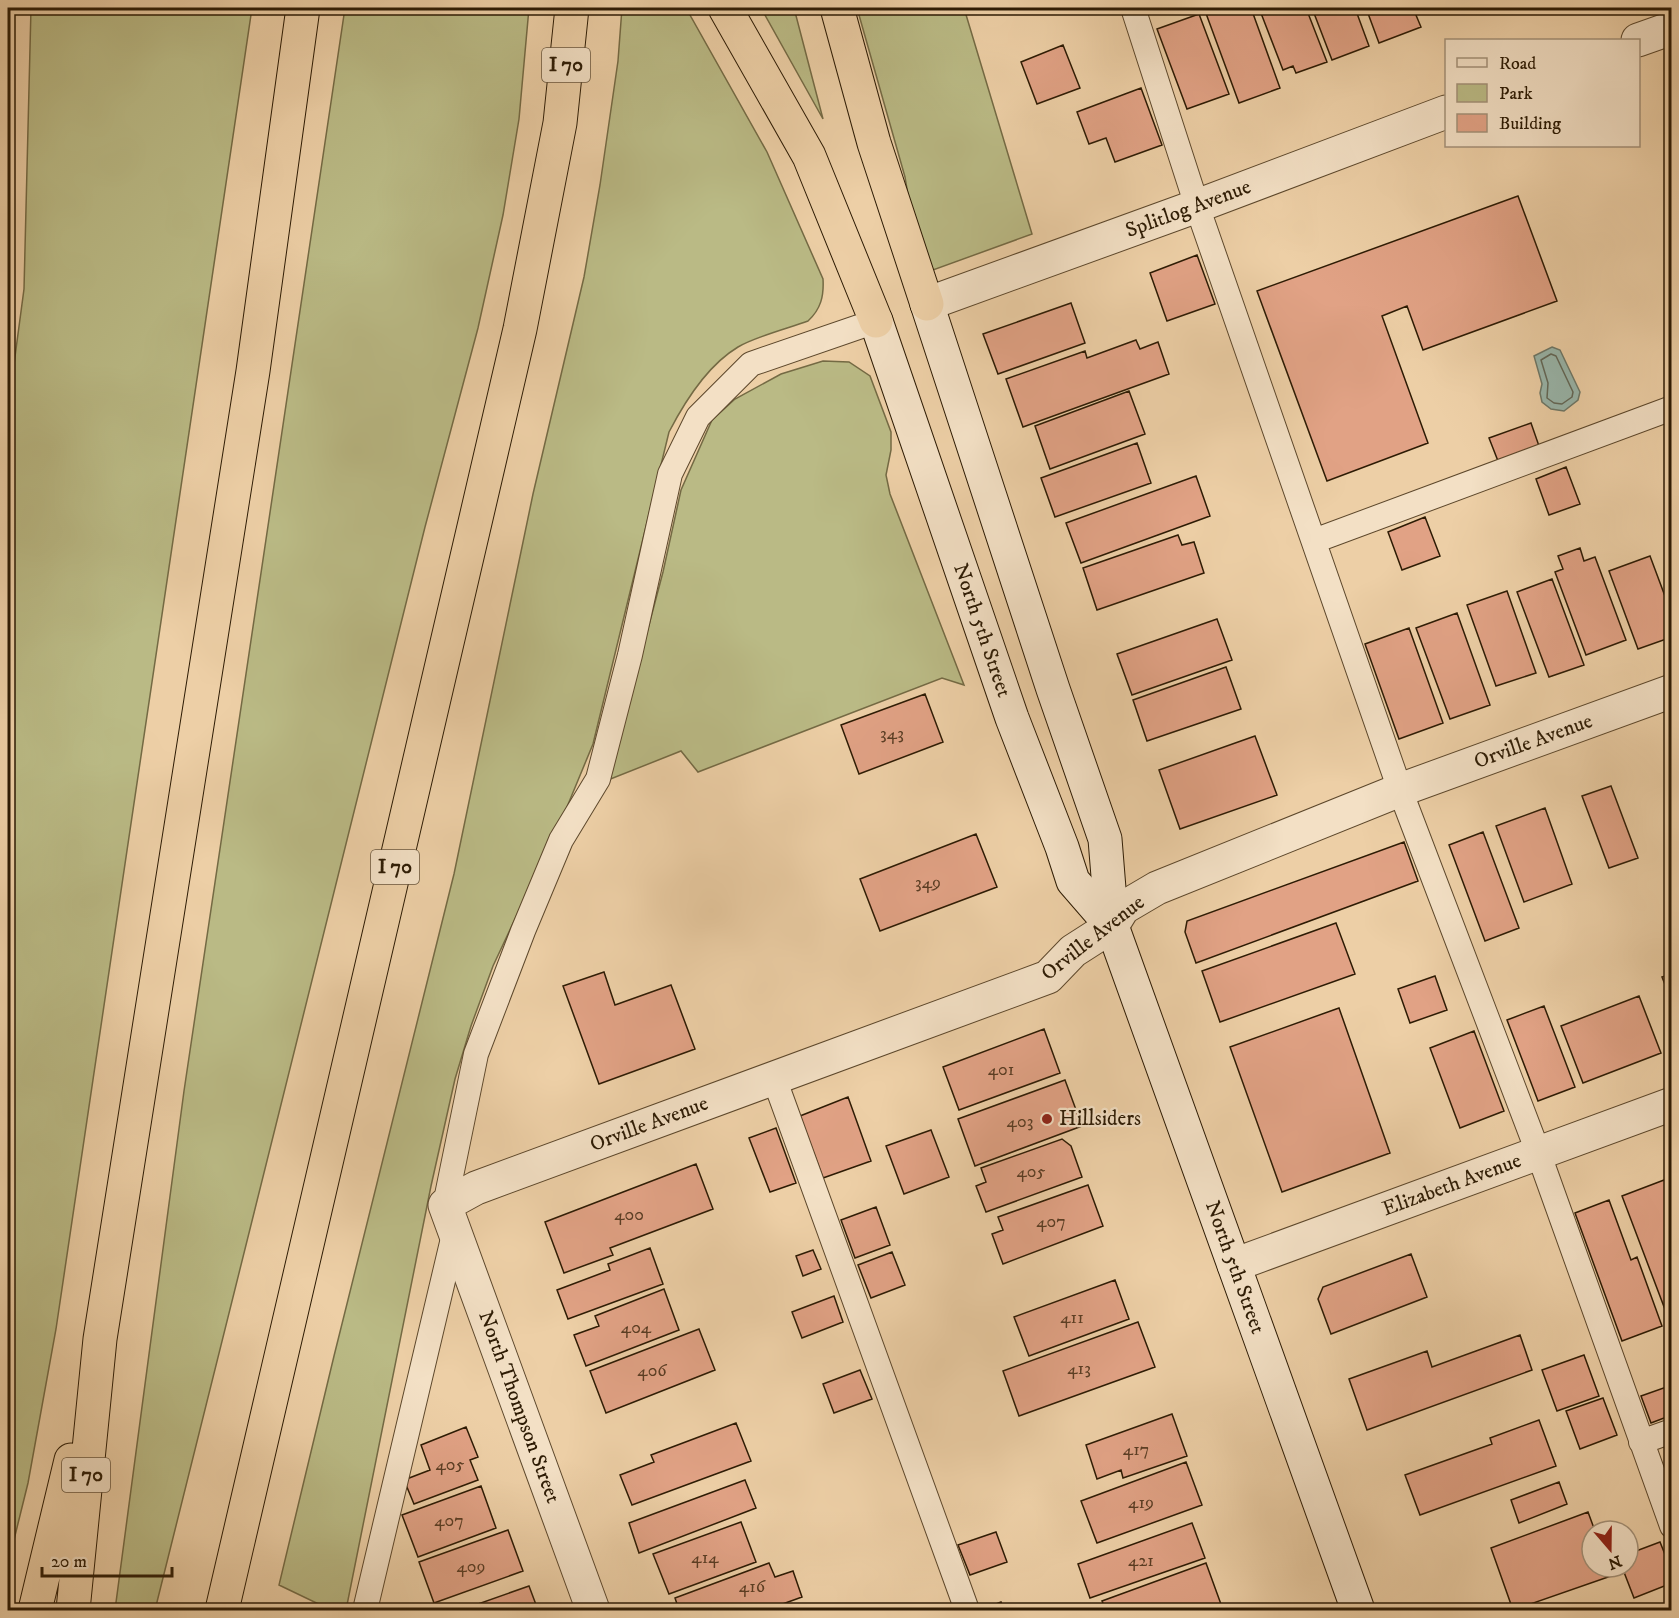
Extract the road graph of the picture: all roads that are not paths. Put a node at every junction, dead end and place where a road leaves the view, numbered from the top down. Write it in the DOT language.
graph roads {
  1 [pos="303,8"];
  2 [pos="572,8"];
  3 [pos="725,8"];
  4 [pos="837,8"];
  5 [pos="1133,8"];
  6 [pos="1671,28"];
  7 [pos="1640,39"];
  8 [pos="1445,112"];
  9 [pos="1197,206"];
  10 [pos="927,303"];
  11 [pos="876,321"];
  12 [pos="1671,408"];
  13 [pos="1314,541"];
  14 [pos="1671,691"];
  15 [pos="1400,790"];
  16 [pos="1113,926"];
  17 [pos="774,1078"];
  18 [pos="1671,1104"];
  19 [pos="1538,1152"];
  20 [pos="450,1217"];
  21 [pos="1234,1265"];
  22 [pos="100,1339"];
  23 [pos="1671,1431"];
  24 [pos="1641,1442"];
  25 [pos="1671,1526"];
  26 [pos="35,1611"];
  27 [pos="73,1611"];
  28 [pos="222,1611"];
  29 [pos="365,1611"];
  30 [pos="593,1611"];
  31 [pos="967,1611"];
  32 [pos="1358,1611"];
  1 -- 22 [label="highway, I 70"];
  2 -- 28 [label="highway, I 70"];
  3 -- 11 [label="highway"];
  4 -- 10 [label="highway"];
  5 -- 9 [label="lane"];
  6 -- 7 [label="street"];
  8 -- 9 [label="street, Splitlog Avenue"];
  9 -- 10 [label="street, Splitlog Avenue"];
  9 -- 13 [label="lane"];
  10 -- 16 [label="street, North 5th Street"];
  11 -- 16 [label="street, North 5th Street"];
  11 -- 20 [label="lane"];
  12 -- 13 [label="lane"];
  13 -- 15 [label="lane"];
  14 -- 15 [label="street, Orville Avenue"];
  15 -- 16 [label="street, Orville Avenue"];
  15 -- 19 [label="lane"];
  16 -- 17 [label="street, Orville Avenue"];
  16 -- 21 [label="street, North 5th Street"];
  17 -- 20 [label="street, Orville Avenue"];
  17 -- 31 [label="lane"];
  18 -- 19 [label="street, Elizabeth Avenue"];
  19 -- 21 [label="street, Elizabeth Avenue"];
  19 -- 24 [label="lane"];
  20 -- 29 [label="lane"];
  20 -- 30 [label="street, North Thompson Street"];
  21 -- 32 [label="street, North 5th Street"];
  22 -- 26 [label="highway"];
  22 -- 27 [label="highway, I 70"];
  23 -- 24 [label="lane"];
  24 -- 25 [label="lane"];
}
